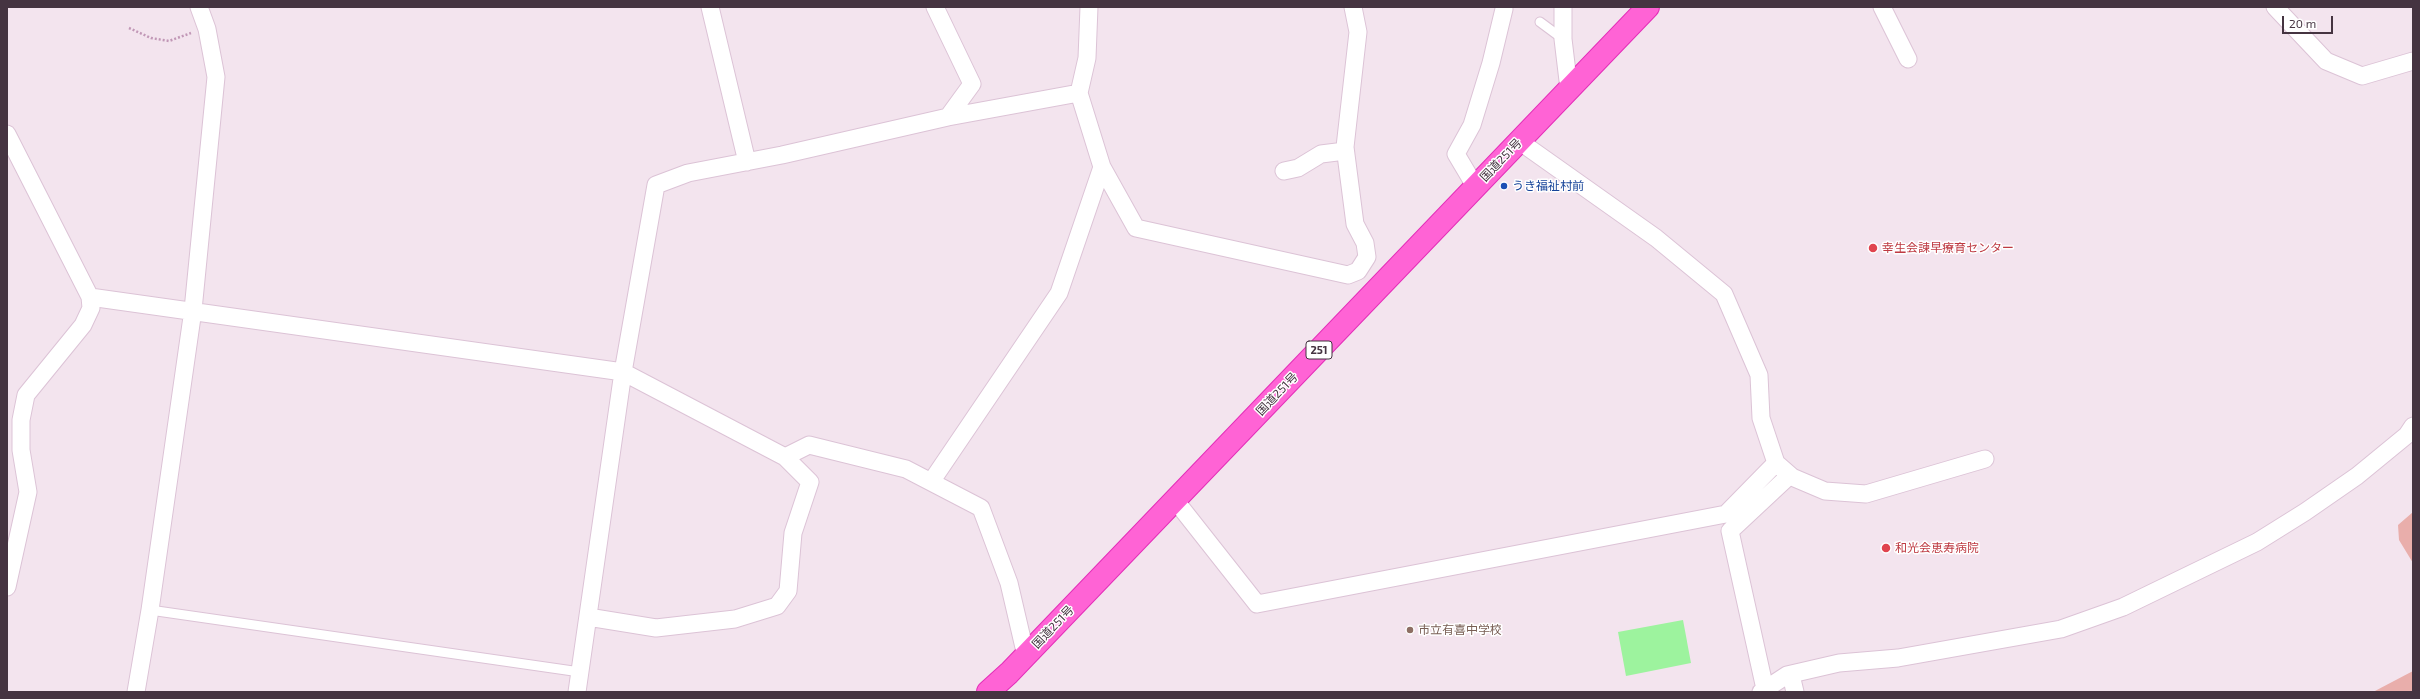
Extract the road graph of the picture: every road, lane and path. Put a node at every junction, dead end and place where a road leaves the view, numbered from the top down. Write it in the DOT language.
graph roads {
  1 [pos="199,7"];
  2 [pos="710,7"];
  3 [pos="935,7"];
  4 [pos="1089,7"];
  5 [pos="1353,7"];
  6 [pos="1563,7"];
  7 [pos="1648,7"];
  8 [pos="1882,7"];
  9 [pos="2275,7"];
  10 [pos="1504,9"];
  11 [pos="1540,22"];
  12 [pos="205,24"];
  13 [pos="129,28"];
  14 [pos="1563,39"];
  15 [pos="1908,59"];
  16 [pos="2413,61"];
  17 [pos="1569,89"];
  18 [pos="1079,93"];
  19 [pos="948,117"];
  20 [pos="7,134"];
  21 [pos="1519,141"];
  22 [pos="1345,151"];
  23 [pos="747,162"];
  24 [pos="1102,167"];
  25 [pos="1284,171"];
  26 [pos="1475,186"];
  27 [pos="90,296"];
  28 [pos="193,310"];
  29 [pos="623,372"];
  30 [pos="2413,426"];
  31 [pos="785,457"];
  32 [pos="1985,459"];
  33 [pos="1776,463"];
  34 [pos="1790,475"];
  35 [pos="931,482"];
  36 [pos="1175,500"];
  37 [pos="7,587"];
  38 [pos="150,610"];
  39 [pos="588,617"];
  40 [pos="1026,656"];
  41 [pos="580,672"];
  42 [pos="1791,674"];
  43 [pos="1763,691"];
  44 [pos="136,692"];
  45 [pos="577,692"];
  46 [pos="988,692"];
  47 [pos="1794,692"];
  1 -- 12 [label="street"];
  2 -- 23 [label="street"];
  3 -- 19 [label="street"];
  4 -- 18 [label="street"];
  5 -- 22 [label="street"];
  6 -- 14 [label="street"];
  7 -- 17 [label="highway, 国道251号 / 251"];
  8 -- 15 [label="street"];
  9 -- 16 [label="street"];
  10 -- 26 [label="street"];
  11 -- 14 [label="lane"];
  12 -- 13 [label="path"];
  12 -- 28 [label="street"];
  14 -- 17 [label="street"];
  17 -- 21 [label="highway, 国道251号 / 251"];
  18 -- 19 [label="street"];
  18 -- 24 [label="street"];
  19 -- 23 [label="street"];
  20 -- 27 [label="street"];
  21 -- 26 [label="highway, 国道251号 / 251"];
  21 -- 33 [label="street"];
  22 -- 24 [label="street"];
  22 -- 25 [label="street"];
  23 -- 29 [label="street"];
  24 -- 35 [label="street"];
  26 -- 36 [label="highway, 国道251号 / 251"];
  27 -- 28 [label="street"];
  27 -- 37 [label="street"];
  28 -- 29 [label="street"];
  28 -- 38 [label="street"];
  29 -- 31 [label="street"];
  29 -- 39 [label="street"];
  30 -- 42 [label="street"];
  31 -- 35 [label="street"];
  31 -- 39 [label="street"];
  32 -- 34 [label="street"];
  33 -- 34 [label="street"];
  33 -- 36 [label="street"];
  34 -- 43 [label="street"];
  35 -- 40 [label="street"];
  36 -- 40 [label="highway, 国道251号 / 251"];
  38 -- 41 [label="lane"];
  38 -- 44 [label="street"];
  39 -- 41 [label="street"];
  40 -- 46 [label="highway, 国道251号 / 251"];
  41 -- 45 [label="street"];
  42 -- 43 [label="street"];
  42 -- 47 [label="street"];
}
